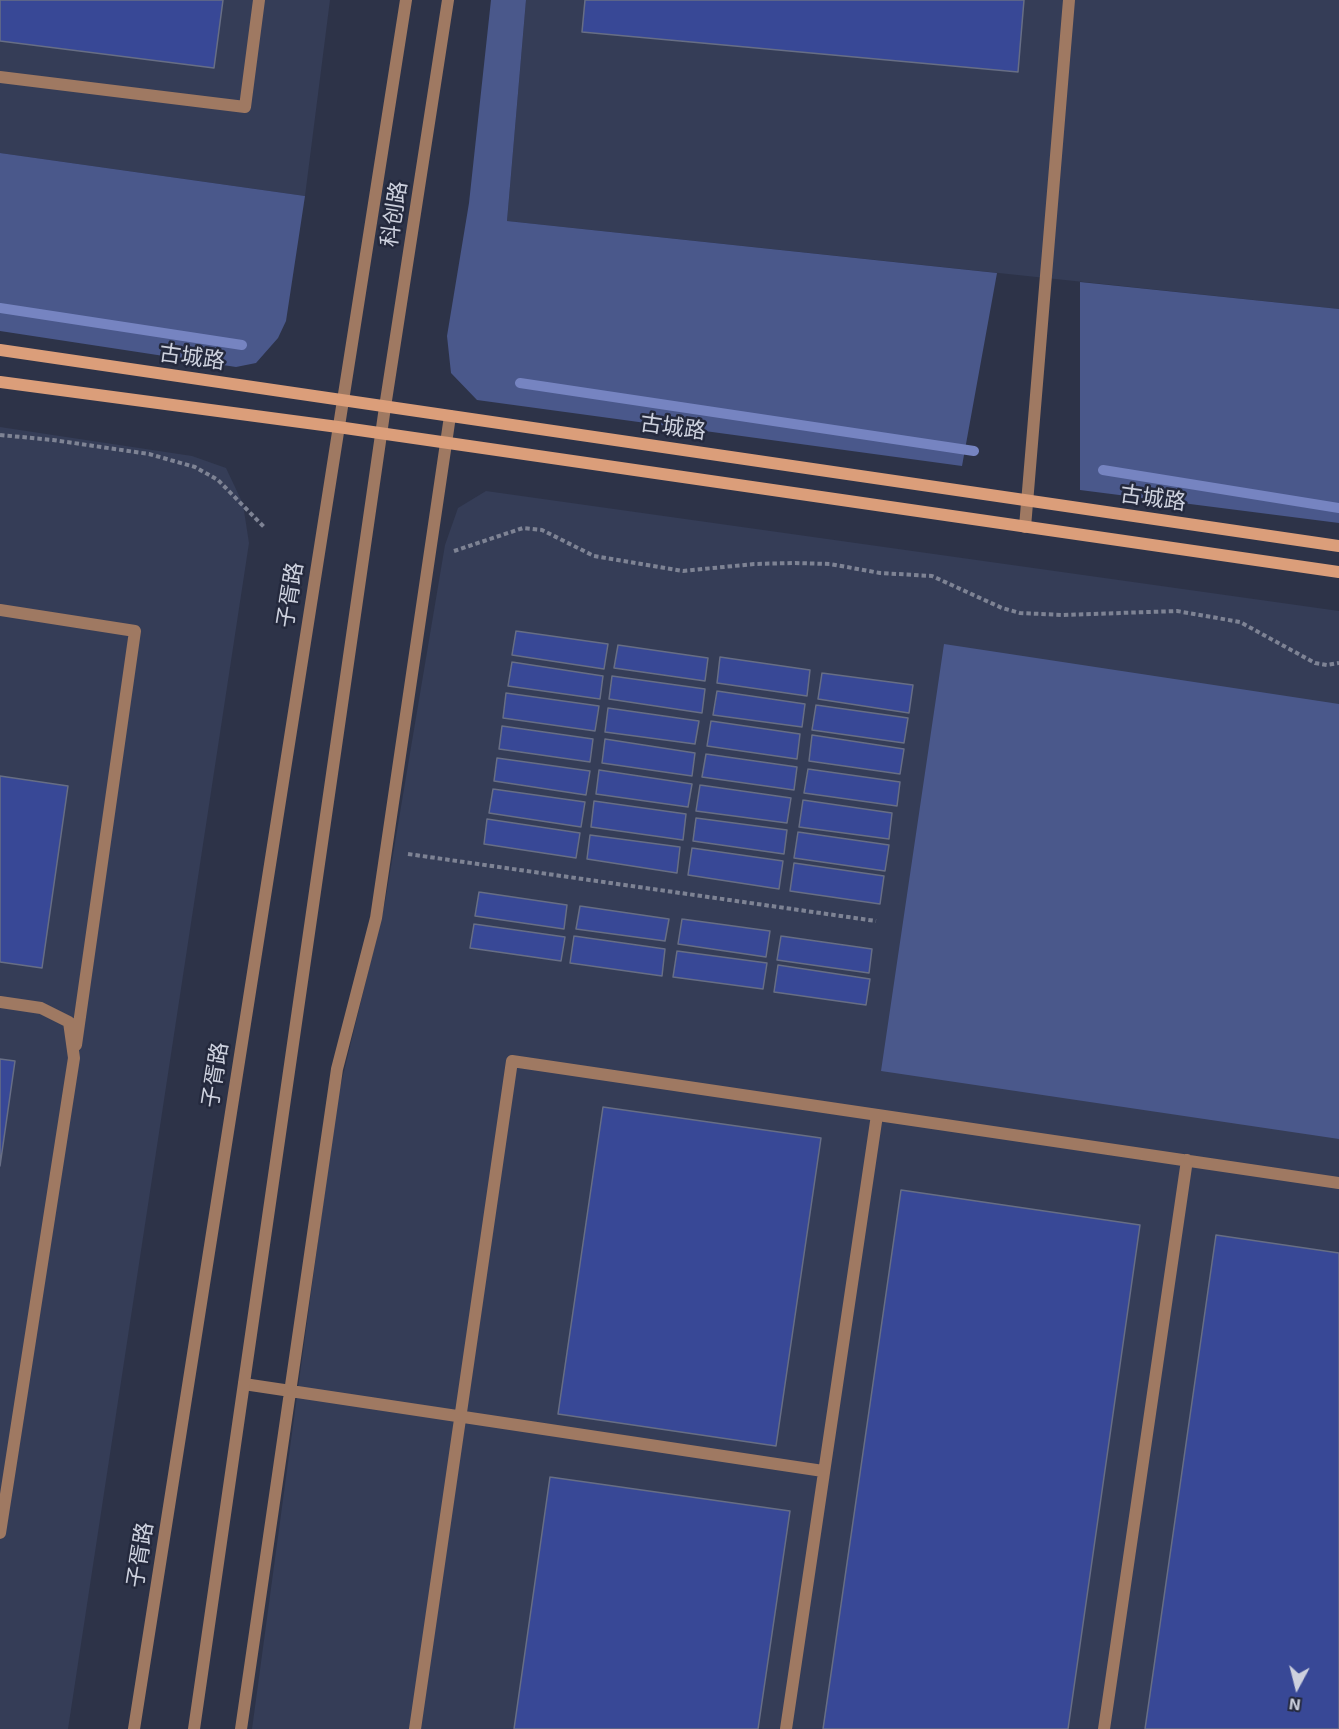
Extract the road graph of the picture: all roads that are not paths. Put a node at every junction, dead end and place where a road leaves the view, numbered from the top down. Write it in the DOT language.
graph roads {
  1 [pos="259,0"];
  2 [pos="406,0"];
  3 [pos="448,0"];
  4 [pos="1069,0"];
  5 [pos="0,77"];
  6 [pos="0,350"];
  7 [pos="0,381"];
  8 [pos="342,400"];
  9 [pos="385,407"];
  10 [pos="450,416"];
  11 [pos="338,427"];
  12 [pos="382,434"];
  13 [pos="446,443"];
  14 [pos="1028,501"];
  15 [pos="1025,527"];
  16 [pos="1339,546"];
  17 [pos="1339,572"];
  18 [pos="0,610"];
  19 [pos="0,1002"];
  20 [pos="74,1058"];
  21 [pos="877,1115"];
  22 [pos="1187,1160"];
  23 [pos="1339,1183"];
  24 [pos="244,1384"];
  25 [pos="290,1390"];
  26 [pos="460,1416"];
  27 [pos="824,1471"];
  28 [pos="0,1533"];
  29 [pos="134,1729"];
  30 [pos="194,1729"];
  31 [pos="241,1729"];
  32 [pos="415,1729"];
  33 [pos="786,1729"];
  34 [pos="1104,1729"];
  1 -- 5 [label="street"];
  2 -- 8 [label="street, 科创路"];
  3 -- 9 [label="street, 科创路"];
  4 -- 14 [label="street"];
  6 -- 8 [label="main road, 古城路"];
  7 -- 11 [label="main road, 古城路"];
  8 -- 9 [label="main road, 古城路"];
  8 -- 11 [label="street, 科创路"];
  9 -- 10 [label="main road, 古城路"];
  9 -- 12 [label="street, 科创路"];
  10 -- 13 [label="street"];
  10 -- 14 [label="main road, 古城路"];
  11 -- 12 [label="main road, 古城路"];
  11 -- 29 [label="street, 子胥路"];
  12 -- 13 [label="main road, 古城路"];
  12 -- 24 [label="street"];
  13 -- 15 [label="main road, 古城路"];
  13 -- 25 [label="street"];
  14 -- 15 [label="street"];
  14 -- 16 [label="main road, 古城路"];
  15 -- 17 [label="main road, 古城路"];
  18 -- 20 [label="street"];
  19 -- 20 [label="street"];
  20 -- 28 [label="street"];
  21 -- 22 [label="street"];
  21 -- 26 [label="street"];
  21 -- 27 [label="street"];
  22 -- 23 [label="street"];
  22 -- 34 [label="street"];
  24 -- 25 [label="street"];
  24 -- 30 [label="street"];
  25 -- 26 [label="street"];
  25 -- 31 [label="street"];
  26 -- 27 [label="street"];
  26 -- 32 [label="street"];
  27 -- 33 [label="street"];
}
